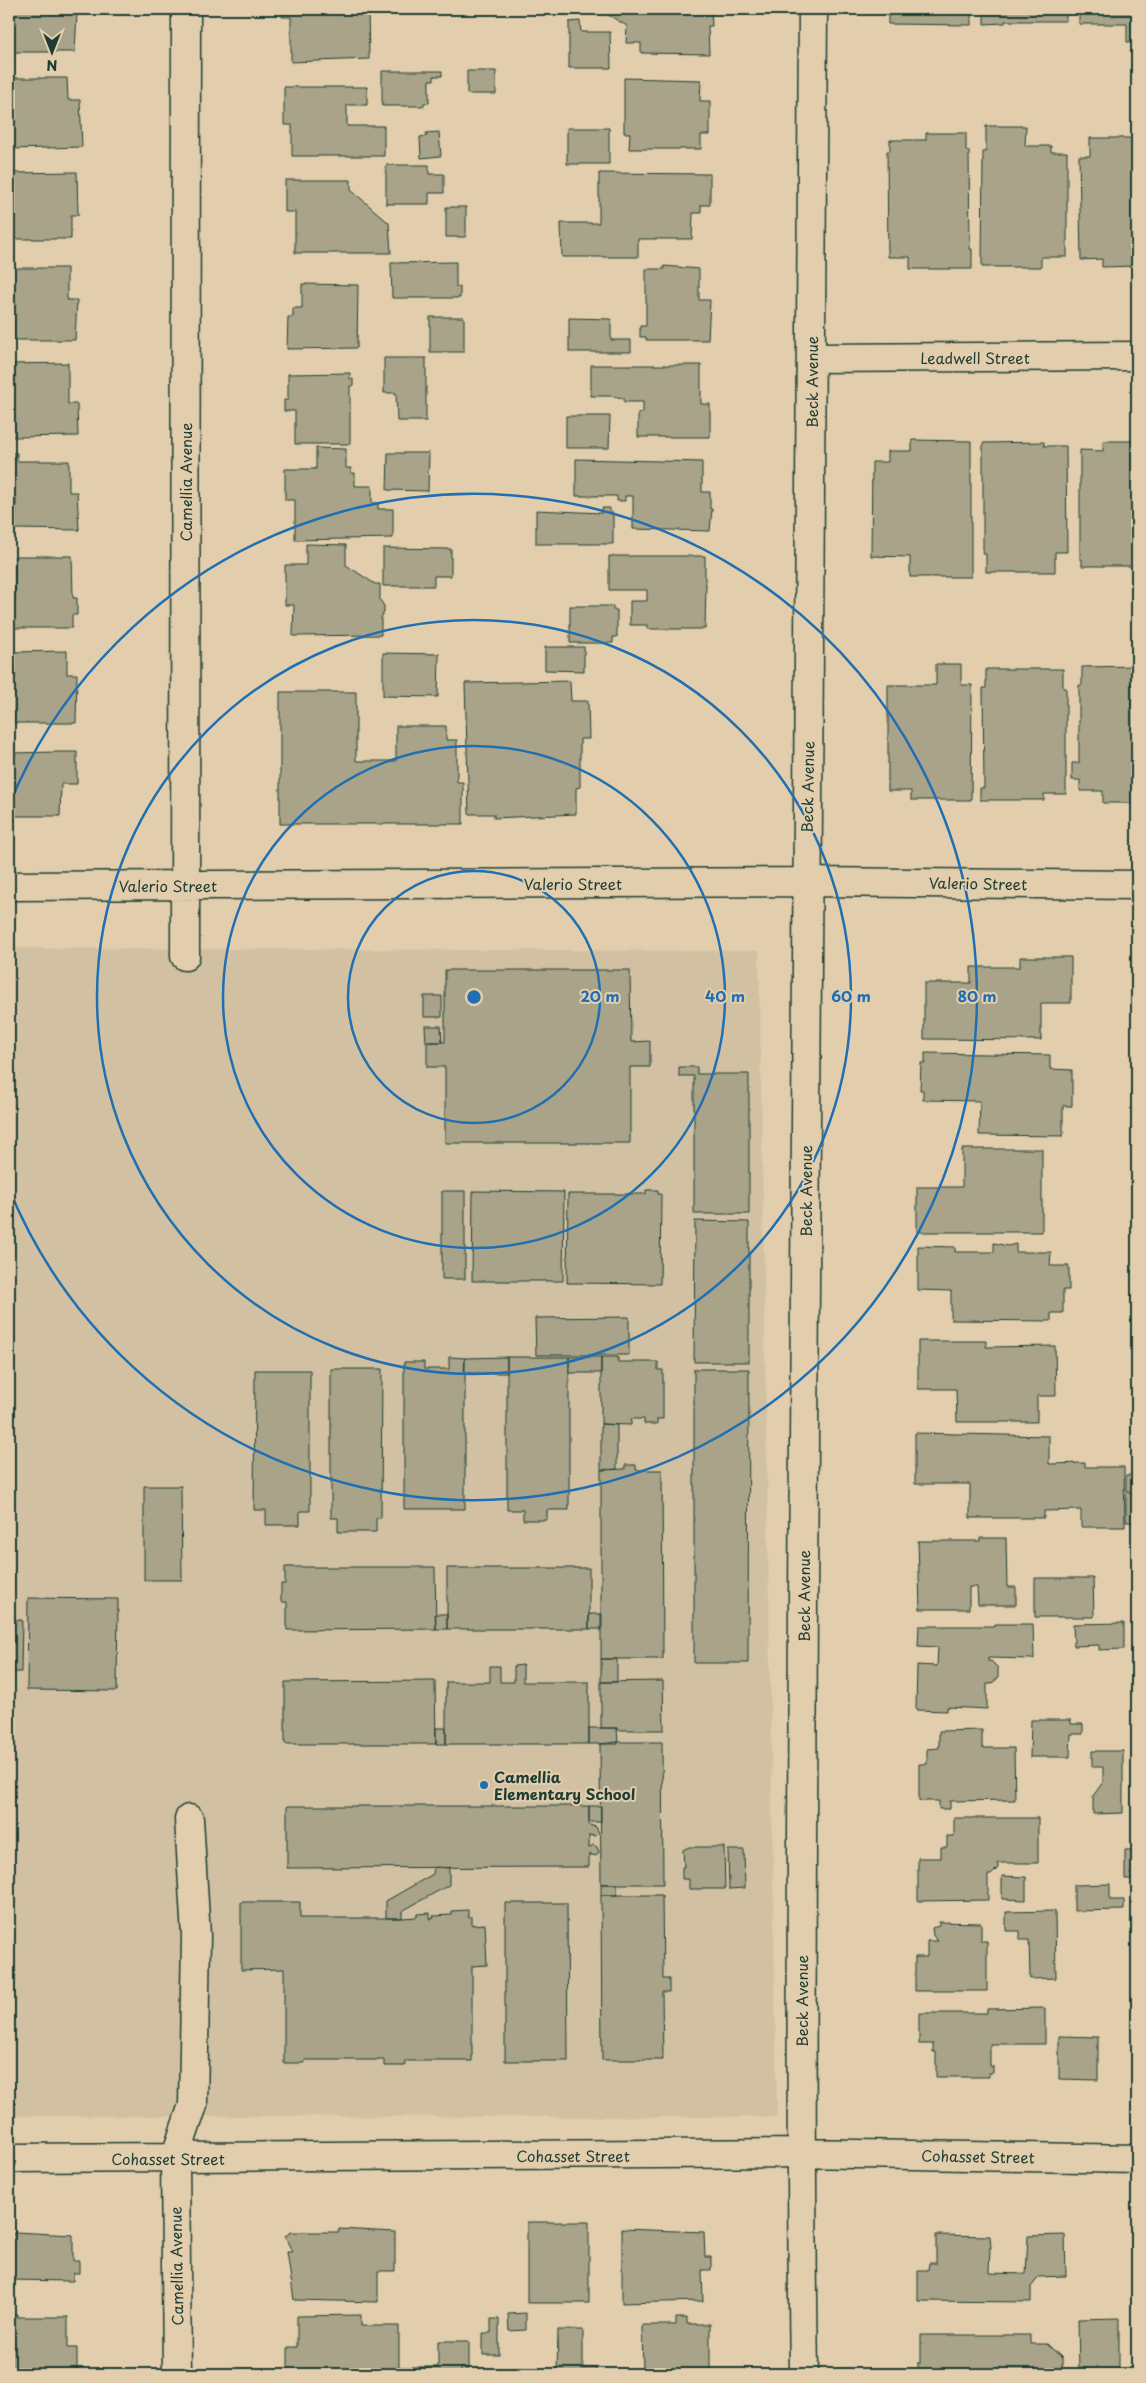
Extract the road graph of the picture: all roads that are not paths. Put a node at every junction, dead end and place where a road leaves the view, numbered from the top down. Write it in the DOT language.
graph roads {
  1 [pos="186,9"];
  2 [pos="813,9"];
  3 [pos="1137,356"];
  4 [pos="812,358"];
  5 [pos="806,882"];
  6 [pos="1137,885"];
  7 [pos="9,886"];
  8 [pos="185,886"];
  9 [pos="185,956"];
  10 [pos="189,1819"];
  11 [pos="801,2153"];
  12 [pos="9,2158"];
  13 [pos="175,2158"];
  14 [pos="1137,2159"];
  15 [pos="177,2374"];
  16 [pos="804,2374"];
  1 -- 8 [label="street, Camellia Avenue"];
  2 -- 4 [label="street, Beck Avenue"];
  3 -- 4 [label="street, Leadwell Street"];
  4 -- 5 [label="street, Beck Avenue"];
  5 -- 6 [label="street, Valerio Street"];
  5 -- 8 [label="street, Valerio Street"];
  5 -- 11 [label="street, Beck Avenue"];
  7 -- 8 [label="street, Valerio Street"];
  8 -- 9 [label="street, Camellia Avenue"];
  10 -- 13 [label="street, Camellia Avenue"];
  11 -- 13 [label="street, Cohasset Street"];
  11 -- 14 [label="street, Cohasset Street"];
  11 -- 16 [label="street, Beck Avenue"];
  12 -- 13 [label="street, Cohasset Street"];
  13 -- 15 [label="street, Camellia Avenue"];
}
